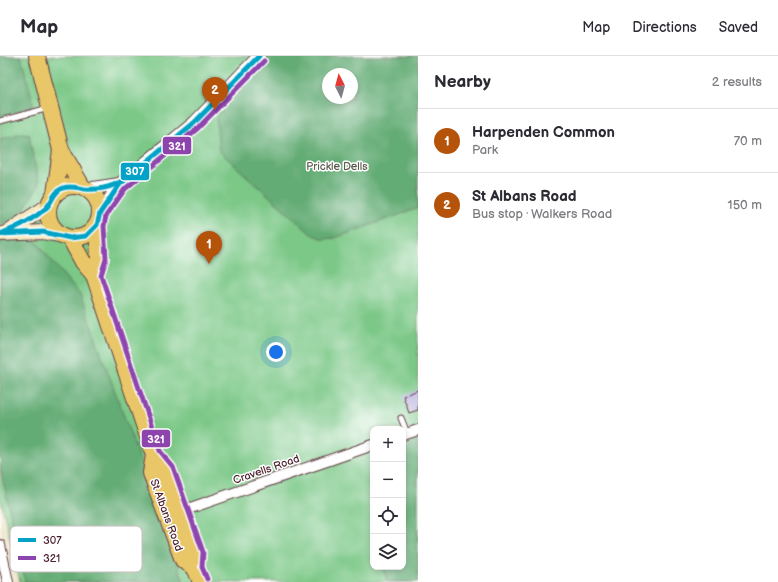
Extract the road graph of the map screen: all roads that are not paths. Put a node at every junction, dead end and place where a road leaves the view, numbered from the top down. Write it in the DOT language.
graph roads {
  1 [pos="37,56"];
  2 [pos="259,56"];
  3 [pos="50,108"];
  4 [pos="0,121"];
  5 [pos="61,150"];
  6 [pos="120,184"];
  7 [pos="85,188"];
  8 [pos="51,200"];
  9 [pos="98,219"];
  10 [pos="3,233"];
  11 [pos="65,237"];
  12 [pos="94,275"];
  13 [pos="401,418"];
  14 [pos="403,426"];
  15 [pos="418,430"];
  16 [pos="406,434"];
  17 [pos="370,446"];
  18 [pos="154,455"];
  19 [pos="181,511"];
  20 [pos="167,518"];
  21 [pos="0,545"];
  22 [pos="198,575"];
  23 [pos="8,582"];
  1 -- 3 [label="main road, St Albans Road"];
  2 -- 6 [label="street"];
  3 -- 4 [label="lane"];
  3 -- 5 [label="main road, St Albans Road"];
  5 -- 7 [label="main road, St Albans Road"];
  5 -- 8 [label="main road, St Albans Road"];
  6 -- 7 [label="street"];
  6 -- 9 [label="street"];
  7 -- 8 [label="main road"];
  7 -- 9 [label="main road, St Albans Road"];
  8 -- 10 [label="main road"];
  8 -- 11 [label="main road, St Albans Road"];
  9 -- 11 [label="main road"];
  9 -- 12 [label="main road, St Albans Road"];
  10 -- 11 [label="main road"];
  11 -- 12 [label="main road, St Albans Road"];
  12 -- 18 [label="main road, St Albans Road"];
  13 -- 14 [label="lane"];
  15 -- 16 [label="street"];
  17 -- 19 [label="street, Cravells Road"];
  18 -- 19 [label="main road, St Albans Road"];
  18 -- 20 [label="main road, St Albans Road"];
  19 -- 20 [label="street, Cravells Road"];
  19 -- 22 [label="main road, St Albans Road"];
  20 -- 22 [label="main road, St Albans Road"];
  21 -- 23 [label="street"];
}
